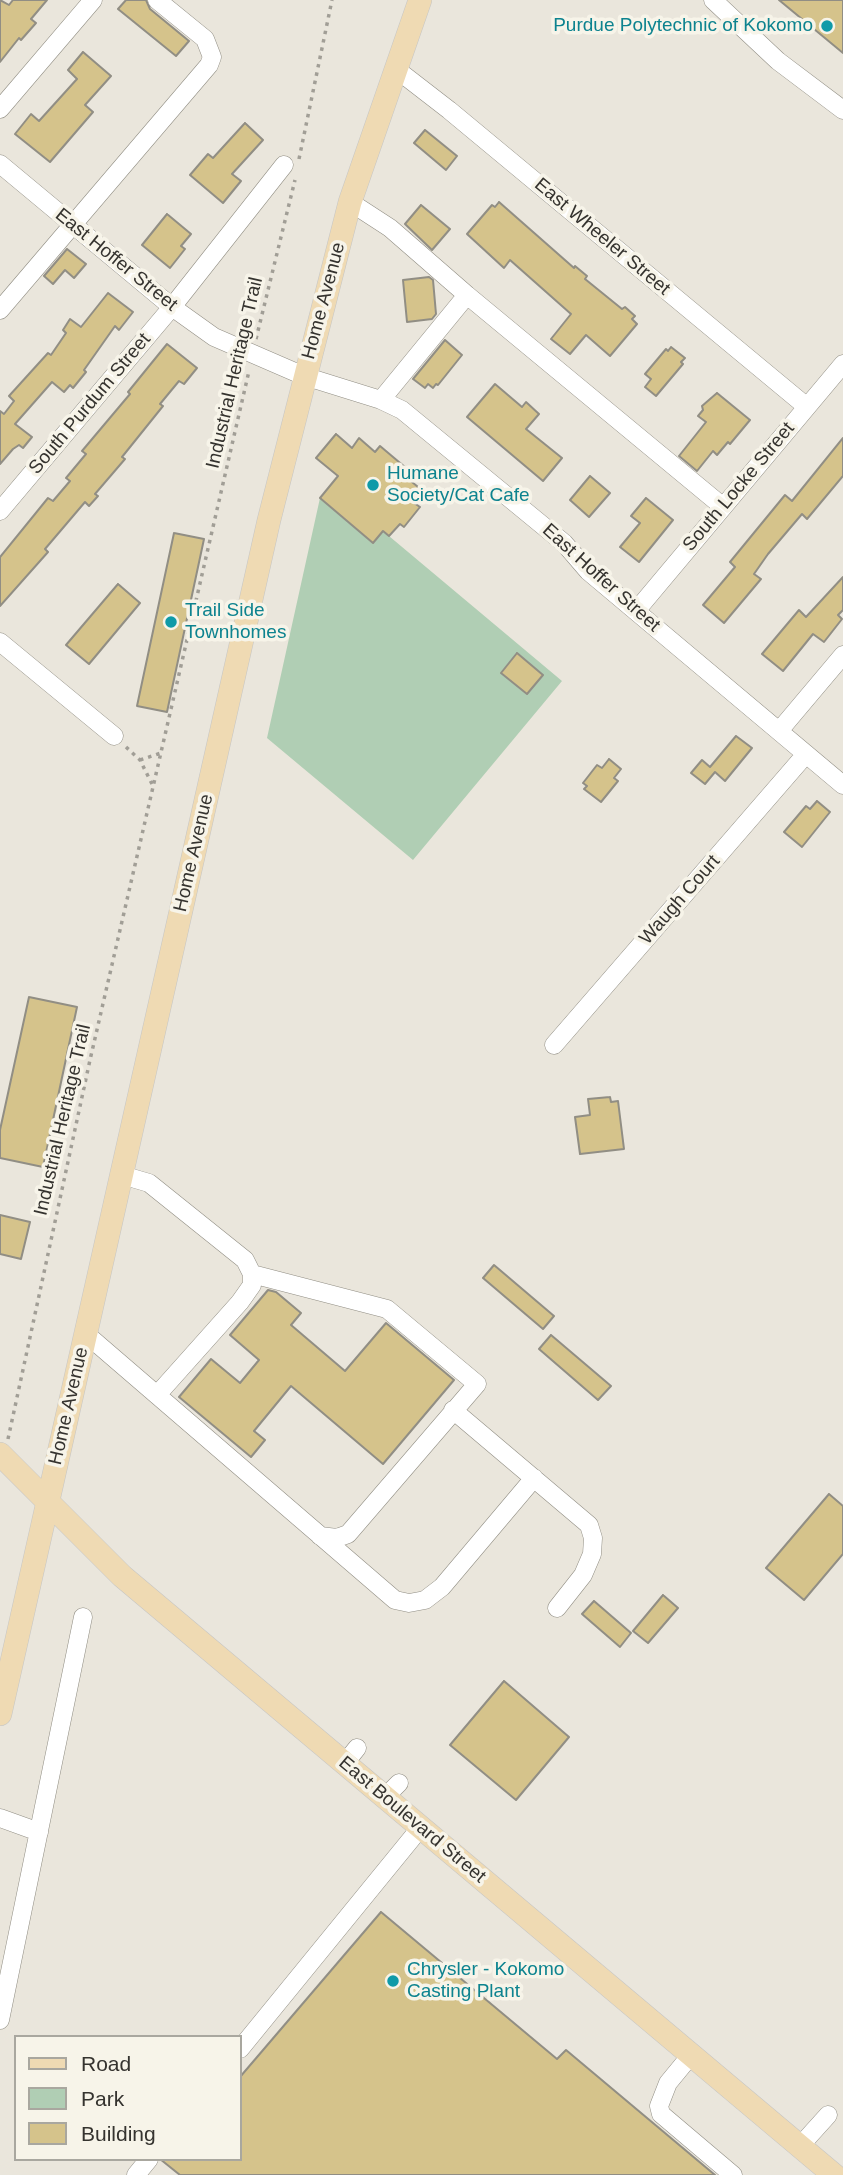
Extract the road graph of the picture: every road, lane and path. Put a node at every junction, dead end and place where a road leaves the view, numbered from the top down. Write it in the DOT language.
graph roads {
  1 [pos="93,0"];
  2 [pos="157,0"];
  3 [pos="332,0"];
  4 [pos="419,0"];
  5 [pos="713,0"];
  6 [pos="396,69"];
  7 [pos="0,109"];
  8 [pos="843,110"];
  9 [pos="0,164"];
  10 [pos="292,171"];
  11 [pos="350,202"];
  12 [pos="73,225"];
  13 [pos="467,295"];
  14 [pos="172,307"];
  15 [pos="0,310"];
  16 [pos="253,354"];
  17 [pos="843,364"];
  18 [pos="304,376"];
  19 [pos="381,400"];
  20 [pos="807,407"];
  21 [pos="722,506"];
  22 [pos="0,511"];
  23 [pos="635,611"];
  24 [pos="0,642"];
  25 [pos="843,655"];
  26 [pos="779,731"];
  27 [pos="114,736"];
  28 [pos="162,752"];
  29 [pos="806,754"];
  30 [pos="140,760"];
  31 [pos="843,785"];
  32 [pos="154,788"];
  33 [pos="554,1045"];
  34 [pos="121,1179"];
  35 [pos="252,1274"];
  36 [pos="86,1334"];
  37 [pos="157,1395"];
  38 [pos="453,1410"];
  39 [pos="2,1457"];
  40 [pos="534,1478"];
  41 [pos="48,1502"];
  42 [pos="320,1536"];
  43 [pos="557,1608"];
  44 [pos="83,1618"];
  45 [pos="0,1714"];
  46 [pos="0,1818"];
  47 [pos="421,1827"];
  48 [pos="39,1832"];
  49 [pos="0,2020"];
  50 [pos="242,2047"];
  51 [pos="691,2055"];
  52 [pos="828,2115"];
  53 [pos="800,2146"];
  54 [pos="147,2161"];
  55 [pos="136,2175"];
  56 [pos="733,2175"];
  57 [pos="834,2175"];
  1 -- 7 [label="street"];
  2 -- 12 [label="street"];
  3 -- 10 [label="path, Industrial Heritage Trail"];
  4 -- 6 [label="main road, Home Avenue"];
  5 -- 8 [label="street"];
  6 -- 11 [label="main road, Home Avenue"];
  6 -- 20 [label="street, East Wheeler Street"];
  9 -- 12 [label="street, East Hoffer Street"];
  10 -- 14 [label="street, South Purdum Street"];
  10 -- 16 [label="path, Industrial Heritage Trail"];
  11 -- 13 [label="street"];
  11 -- 18 [label="main road, Home Avenue"];
  12 -- 14 [label="street, East Hoffer Street"];
  12 -- 15 [label="street"];
  13 -- 19 [label="street"];
  13 -- 21 [label="street"];
  14 -- 16 [label="street, East Hoffer Street"];
  14 -- 22 [label="street, South Purdum Street"];
  16 -- 18 [label="street, East Hoffer Street"];
  16 -- 28 [label="path, Industrial Heritage Trail"];
  17 -- 20 [label="street, South Locke Street"];
  18 -- 19 [label="street, East Hoffer Street"];
  18 -- 34 [label="main road, Home Avenue"];
  19 -- 23 [label="street, East Hoffer Street"];
  20 -- 21 [label="street, South Locke Street"];
  21 -- 23 [label="street, South Locke Street"];
  23 -- 26 [label="street, East Hoffer Street"];
  24 -- 27 [label="street"];
  25 -- 26 [label="street"];
  26 -- 29 [label="street, East Hoffer Street"];
  27 -- 30 [label="path"];
  28 -- 30 [label="path"];
  28 -- 32 [label="path, Industrial Heritage Trail"];
  29 -- 31 [label="street, East Hoffer Street"];
  29 -- 33 [label="street, Waugh Court"];
  30 -- 32 [label="path"];
  32 -- 39 [label="path, Industrial Heritage Trail"];
  34 -- 35 [label="street"];
  34 -- 36 [label="main road, Home Avenue"];
  35 -- 37 [label="street"];
  35 -- 38 [label="street"];
  36 -- 37 [label="street"];
  36 -- 41 [label="main road, Home Avenue"];
  37 -- 42 [label="street"];
  38 -- 40 [label="street"];
  38 -- 42 [label="street"];
  39 -- 41 [label="main road, East Boulevard Street"];
  40 -- 42 [label="street"];
  40 -- 43 [label="street"];
  41 -- 45 [label="main road, Home Avenue"];
  41 -- 47 [label="main road, East Boulevard Street"];
  44 -- 48 [label="street"];
  46 -- 48 [label="street"];
  47 -- 50 [label="street"];
  47 -- 51 [label="main road, East Boulevard Street"];
  48 -- 49 [label="street"];
  51 -- 53 [label="main road, East Boulevard Street"];
  51 -- 56 [label="street"];
  52 -- 53 [label="street"];
  53 -- 57 [label="main road, East Boulevard Street"];
  54 -- 55 [label="street"];
}
